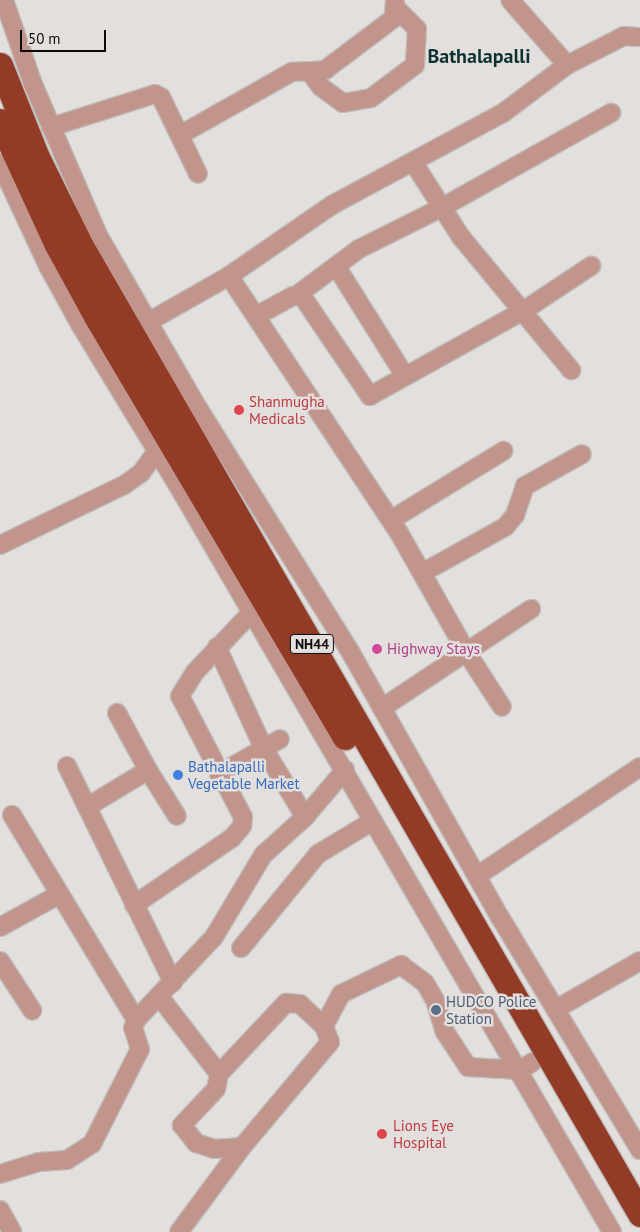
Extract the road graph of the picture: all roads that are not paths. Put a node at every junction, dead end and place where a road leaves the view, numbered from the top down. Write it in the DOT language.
graph roads {
  1 [pos="4,0"];
  2 [pos="510,0"];
  3 [pos="395,3"];
  4 [pos="640,37"];
  5 [pos="0,65"];
  6 [pos="567,65"];
  7 [pos="309,71"];
  8 [pos="611,113"];
  9 [pos="0,121"];
  10 [pos="51,127"];
  11 [pos="180,135"];
  12 [pos="413,162"];
  13 [pos="0,163"];
  14 [pos="198,174"];
  15 [pos="441,208"];
  16 [pos="336,266"];
  17 [pos="591,266"];
  18 [pos="229,276"];
  19 [pos="297,295"];
  20 [pos="523,311"];
  21 [pos="256,316"];
  22 [pos="148,322"];
  23 [pos="571,370"];
  24 [pos="405,376"];
  25 [pos="170,397"];
  26 [pos="198,408"];
  27 [pos="162,443"];
  28 [pos="503,451"];
  29 [pos="582,454"];
  30 [pos="392,520"];
  31 [pos="0,545"];
  32 [pos="422,573"];
  33 [pos="531,609"];
  34 [pos="252,612"];
  35 [pos="217,646"];
  36 [pos="467,653"];
  37 [pos="502,706"];
  38 [pos="382,708"];
  39 [pos="117,713"];
  40 [pos="280,739"];
  41 [pos="264,749"];
  42 [pos="67,766"];
  43 [pos="640,768"];
  44 [pos="148,770"];
  45 [pos="345,770"];
  46 [pos="219,774"];
  47 [pos="87,807"];
  48 [pos="12,815"];
  49 [pos="177,816"];
  50 [pos="305,817"];
  51 [pos="373,821"];
  52 [pos="477,876"];
  53 [pos="60,894"];
  54 [pos="134,905"];
  55 [pos="0,927"];
  56 [pos="241,948"];
  57 [pos="0,961"];
  58 [pos="640,961"];
  59 [pos="173,982"];
  60 [pos="159,996"];
  61 [pos="556,1009"];
  62 [pos="32,1010"];
  63 [pos="136,1020"];
  64 [pos="324,1026"];
  65 [pos="526,1066"];
  66 [pos="218,1074"];
  67 [pos="242,1147"];
  68 [pos="640,1150"];
  69 [pos="0,1174"];
  70 [pos="0,1210"];
  71 [pos="640,1214"];
  72 [pos="12,1232"];
  73 [pos="179,1232"];
  74 [pos="612,1232"];
  75 [pos="632,1232"];
  1 -- 10 [label="street"];
  2 -- 6 [label="street"];
  3 -- 7 [label="street"];
  3 -- 7 [label="street"];
  4 -- 6 [label="street"];
  5 -- 25 [label="highway, NH44"];
  6 -- 12 [label="street"];
  7 -- 11 [label="street"];
  8 -- 15 [label="street"];
  9 -- 27 [label="highway, NH44"];
  10 -- 11 [label="street"];
  10 -- 22 [label="street"];
  11 -- 14 [label="street"];
  12 -- 15 [label="street"];
  12 -- 18 [label="street"];
  13 -- 27 [label="street"];
  15 -- 16 [label="street"];
  15 -- 20 [label="street"];
  16 -- 19 [label="street"];
  16 -- 24 [label="street"];
  17 -- 20 [label="street"];
  18 -- 21 [label="street"];
  18 -- 22 [label="street"];
  19 -- 21 [label="street"];
  19 -- 24 [label="street"];
  20 -- 23 [label="street"];
  20 -- 24 [label="street"];
  21 -- 30 [label="street"];
  22 -- 26 [label="street"];
  25 -- 26 [label="highway"];
  25 -- 71 [label="highway, NH44"];
  26 -- 38 [label="street"];
  27 -- 31 [label="street"];
  27 -- 34 [label="street"];
  27 -- 65 [label="highway, NH44"];
  28 -- 30 [label="street"];
  29 -- 32 [label="street"];
  30 -- 32 [label="street"];
  32 -- 36 [label="street"];
  33 -- 36 [label="street"];
  34 -- 35 [label="street"];
  34 -- 45 [label="street"];
  35 -- 41 [label="street"];
  35 -- 46 [label="street"];
  36 -- 37 [label="street"];
  36 -- 38 [label="street"];
  38 -- 52 [label="street"];
  39 -- 44 [label="street"];
  40 -- 41 [label="street"];
  41 -- 46 [label="street"];
  41 -- 50 [label="street"];
  42 -- 47 [label="street"];
  43 -- 52 [label="street"];
  44 -- 47 [label="street"];
  44 -- 49 [label="street"];
  45 -- 50 [label="street"];
  45 -- 51 [label="street"];
  46 -- 54 [label="street"];
  47 -- 54 [label="street"];
  48 -- 53 [label="street"];
  50 -- 59 [label="street"];
  51 -- 56 [label="street"];
  51 -- 65 [label="street"];
  52 -- 61 [label="street"];
  53 -- 55 [label="street"];
  53 -- 63 [label="street"];
  54 -- 59 [label="street"];
  57 -- 62 [label="street"];
  58 -- 61 [label="street"];
  59 -- 60 [label="street"];
  60 -- 63 [label="street"];
  60 -- 66 [label="street"];
  61 -- 68 [label="street"];
  63 -- 69 [label="street"];
  64 -- 65 [label="street"];
  64 -- 66 [label="street"];
  64 -- 67 [label="street"];
  65 -- 74 [label="street"];
  65 -- 75 [label="highway, NH44"];
  66 -- 67 [label="street"];
  67 -- 73 [label="street"];
  70 -- 72 [label="street"];
}
